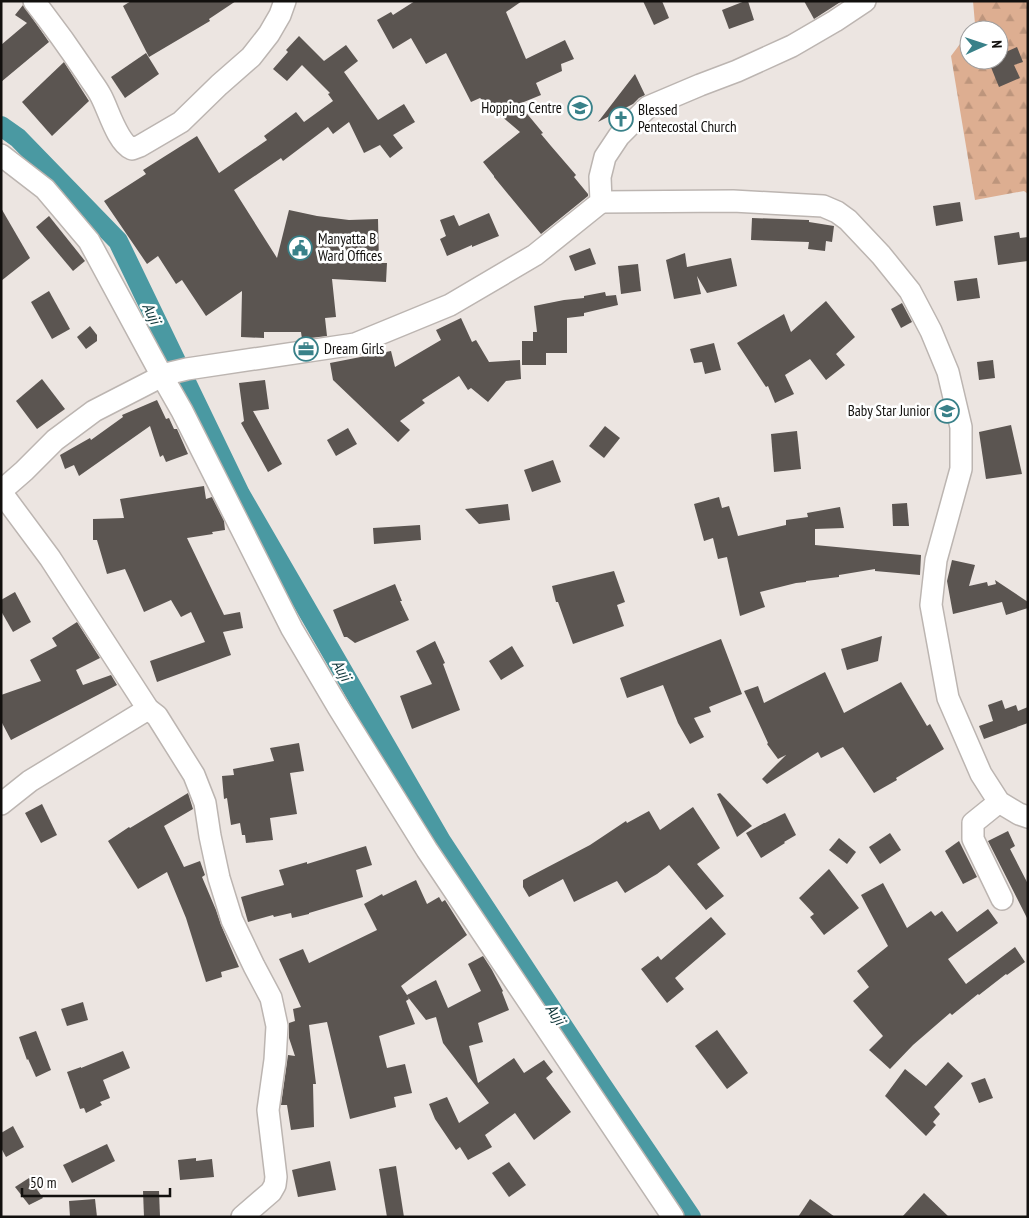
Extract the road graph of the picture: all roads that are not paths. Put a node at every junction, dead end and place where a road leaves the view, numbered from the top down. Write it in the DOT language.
graph roads {
  1 [pos="34,1"];
  2 [pos="285,1"];
  3 [pos="865,1"];
  4 [pos="1,155"];
  5 [pos="601,202"];
  6 [pos="164,375"];
  7 [pos="1,492"];
  8 [pos="148,709"];
  9 [pos="999,802"];
  10 [pos="1,804"];
  11 [pos="1028,817"];
  12 [pos="1002,899"];
  13 [pos="242,1217"];
  14 [pos="673,1217"];
  1 -- 2 [label="street"];
  3 -- 5 [label="street"];
  4 -- 6 [label="street"];
  5 -- 6 [label="street"];
  5 -- 9 [label="street"];
  6 -- 7 [label="street"];
  6 -- 14 [label="street"];
  7 -- 8 [label="street"];
  8 -- 10 [label="street"];
  8 -- 13 [label="street"];
  9 -- 11 [label="street"];
  9 -- 12 [label="street"];
}
